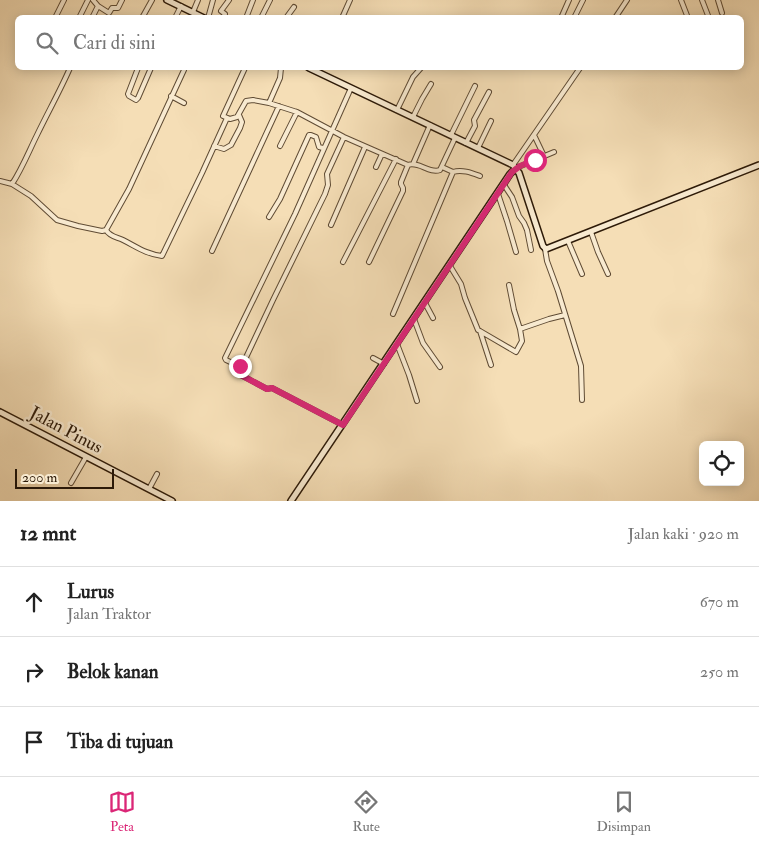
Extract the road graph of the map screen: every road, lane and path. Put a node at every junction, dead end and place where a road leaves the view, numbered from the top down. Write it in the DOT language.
graph roads {
  1 [pos="64,0"];
  2 [pos="88,0"];
  3 [pos="93,0"];
  4 [pos="122,0"];
  5 [pos="152,0"];
  6 [pos="167,0"];
  7 [pos="198,0"];
  8 [pos="213,0"];
  9 [pos="229,0"];
  10 [pos="253,0"];
  11 [pos="270,0"];
  12 [pos="350,0"];
  13 [pos="569,0"];
  14 [pos="582,0"];
  15 [pos="627,0"];
  16 [pos="681,0"];
  17 [pos="702,0"];
  18 [pos="718,0"];
  19 [pos="98,6"];
  20 [pos="181,6"];
  21 [pos="294,7"];
  22 [pos="192,12"];
  23 [pos="722,13"];
  24 [pos="56,15"];
  25 [pos="81,15"];
  26 [pos="94,15"];
  27 [pos="144,15"];
  28 [pos="176,15"];
  29 [pos="190,15"];
  30 [pos="199,15"];
  31 [pos="207,15"];
  32 [pos="224,15"];
  33 [pos="247,15"];
  34 [pos="262,15"];
  35 [pos="288,15"];
  36 [pos="343,15"];
  37 [pos="562,15"];
  38 [pos="575,15"];
  39 [pos="617,15"];
  40 [pos="687,15"];
  41 [pos="708,15"];
  42 [pos="69,70"];
  43 [pos="137,70"];
  44 [pos="150,70"];
  45 [pos="184,70"];
  46 [pos="244,70"];
  47 [pos="281,70"];
  48 [pos="319,70"];
  49 [pos="419,70"];
  50 [pos="579,70"];
  51 [pos="431,84"];
  52 [pos="475,86"];
  53 [pos="351,88"];
  54 [pos="489,92"];
  55 [pos="171,96"];
  56 [pos="184,102"];
  57 [pos="269,102"];
  58 [pos="279,106"];
  59 [pos="397,110"];
  60 [pos="297,112"];
  61 [pos="239,115"];
  62 [pos="413,117"];
  63 [pos="226,118"];
  64 [pos="491,121"];
  65 [pos="430,125"];
  66 [pos="332,131"];
  67 [pos="453,136"];
  68 [pos="534,136"];
  69 [pos="344,138"];
  70 [pos="466,143"];
  71 [pos="214,146"];
  72 [pos="280,146"];
  73 [pos="365,147"];
  74 [pos="324,148"];
  75 [pos="478,148"];
  76 [pos="554,152"];
  77 [pos="382,154"];
  78 [pos="544,156"];
  79 [pos="396,159"];
  80 [pos="411,164"];
  81 [pos="759,165"];
  82 [pos="376,167"];
  83 [pos="442,167"];
  84 [pos="514,167"];
  85 [pos="453,172"];
  86 [pos="480,176"];
  87 [pos="0,181"];
  88 [pos="12,184"];
  89 [pos="504,185"];
  90 [pos="498,194"];
  91 [pos="269,217"];
  92 [pos="331,225"];
  93 [pos="106,230"];
  94 [pos="591,232"];
  95 [pos="568,242"];
  96 [pos="545,249"];
  97 [pos="531,250"];
  98 [pos="212,251"];
  99 [pos="516,252"];
  100 [pos="343,262"];
  101 [pos="369,262"];
  102 [pos="450,266"];
  103 [pos="582,274"];
  104 [pos="608,274"];
  105 [pos="509,285"];
  106 [pos="425,303"];
  107 [pos="393,314"];
  108 [pos="565,315"];
  109 [pos="433,318"];
  110 [pos="414,319"];
  111 [pos="520,329"];
  112 [pos="480,331"];
  113 [pos="397,344"];
  114 [pos="373,358"];
  115 [pos="384,364"];
  116 [pos="491,364"];
  117 [pos="440,367"];
  118 [pos="241,368"];
  119 [pos="582,400"];
  120 [pos="418,402"];
  121 [pos="0,412"];
  122 [pos="343,425"];
  123 [pos="86,456"];
  124 [pos="157,474"];
  125 [pos="71,483"];
  126 [pos="149,489"];
  127 [pos="172,501"];
  128 [pos="291,501"];
  1 -- 24 [label="street"];
  2 -- 25 [label="street"];
  3 -- 19 [label="street"];
  4 -- 19 [label="street"];
  5 -- 27 [label="street"];
  6 -- 20 [label="street"];
  7 -- 22 [label="street"];
  8 -- 31 [label="street"];
  9 -- 32 [label="street"];
  10 -- 33 [label="street"];
  11 -- 34 [label="street"];
  12 -- 36 [label="street"];
  13 -- 37 [label="street"];
  14 -- 38 [label="street"];
  15 -- 39 [label="street"];
  16 -- 40 [label="street"];
  17 -- 41 [label="street"];
  18 -- 23 [label="street"];
  19 -- 26 [label="street"];
  20 -- 22 [label="street"];
  20 -- 28 [label="street"];
  21 -- 35 [label="street"];
  22 -- 29 [label="street"];
  22 -- 30 [label="street"];
  42 -- 88 [label="street"];
  43 -- 44 [label="street"];
  45 -- 55 [label="street"];
  46 -- 63 [label="street"];
  47 -- 57 [label="street"];
  48 -- 53 [label="street"];
  49 -- 59 [label="street"];
  50 -- 68 [label="street"];
  51 -- 62 [label="street"];
  52 -- 67 [label="street"];
  53 -- 59 [label="street"];
  53 -- 66 [label="street"];
  54 -- 70 [label="street"];
  55 -- 56 [label="street"];
  55 -- 93 [label="street"];
  57 -- 58 [label="street"];
  57 -- 61 [label="street"];
  58 -- 60 [label="street"];
  58 -- 98 [label="street"];
  59 -- 62 [label="street"];
  60 -- 66 [label="street"];
  60 -- 72 [label="street"];
  61 -- 63 [label="street"];
  61 -- 71 [label="street"];
  62 -- 65 [label="street"];
  63 -- 71 [label="street"];
  64 -- 75 [label="street"];
  65 -- 67 [label="street"];
  65 -- 80 [label="street"];
  66 -- 69 [label="street"];
  66 -- 74 [label="street"];
  67 -- 70 [label="street"];
  67 -- 83 [label="street"];
  68 -- 78 [label="street"];
  68 -- 84 [label="street"];
  69 -- 73 [label="street"];
  69 -- 118 [label="street"];
  70 -- 75 [label="street"];
  71 -- 93 [label="street"];
  73 -- 77 [label="street"];
  73 -- 92 [label="street"];
  74 -- 91 [label="street"];
  74 -- 118 [label="street"];
  75 -- 84 [label="street"];
  76 -- 78 [label="street"];
  77 -- 79 [label="street"];
  77 -- 82 [label="street"];
  78 -- 84 [label="street"];
  79 -- 80 [label="street"];
  79 -- 100 [label="street"];
  80 -- 83 [label="street"];
  80 -- 101 [label="street"];
  81 -- 94 [label="street"];
  83 -- 85 [label="street"];
  84 -- 89 [label="street"];
  84 -- 96 [label="street"];
  85 -- 86 [label="street"];
  85 -- 107 [label="street"];
  87 -- 88 [label="street"];
  88 -- 93 [label="street"];
  89 -- 90 [label="street"];
  89 -- 97 [label="street"];
  90 -- 99 [label="street"];
  90 -- 102 [label="street"];
  94 -- 95 [label="street"];
  94 -- 104 [label="street"];
  95 -- 96 [label="street"];
  95 -- 103 [label="street"];
  96 -- 108 [label="street"];
  102 -- 106 [label="street"];
  102 -- 112 [label="street"];
  105 -- 111 [label="street"];
  106 -- 109 [label="street"];
  106 -- 110 [label="street"];
  108 -- 111 [label="street"];
  108 -- 119 [label="street"];
  110 -- 113 [label="street"];
  110 -- 117 [label="street"];
  111 -- 112 [label="street"];
  112 -- 116 [label="street"];
  113 -- 115 [label="street"];
  113 -- 120 [label="street"];
  114 -- 115 [label="street"];
  115 -- 122 [label="street"];
  118 -- 122 [label="street"];
  121 -- 123 [label="street, Jalan Pinus"];
  122 -- 128 [label="street"];
  123 -- 125 [label="street"];
  123 -- 126 [label="street, Jalan Pinus"];
  124 -- 126 [label="street"];
  126 -- 127 [label="street, Jalan Pinus"];
}
